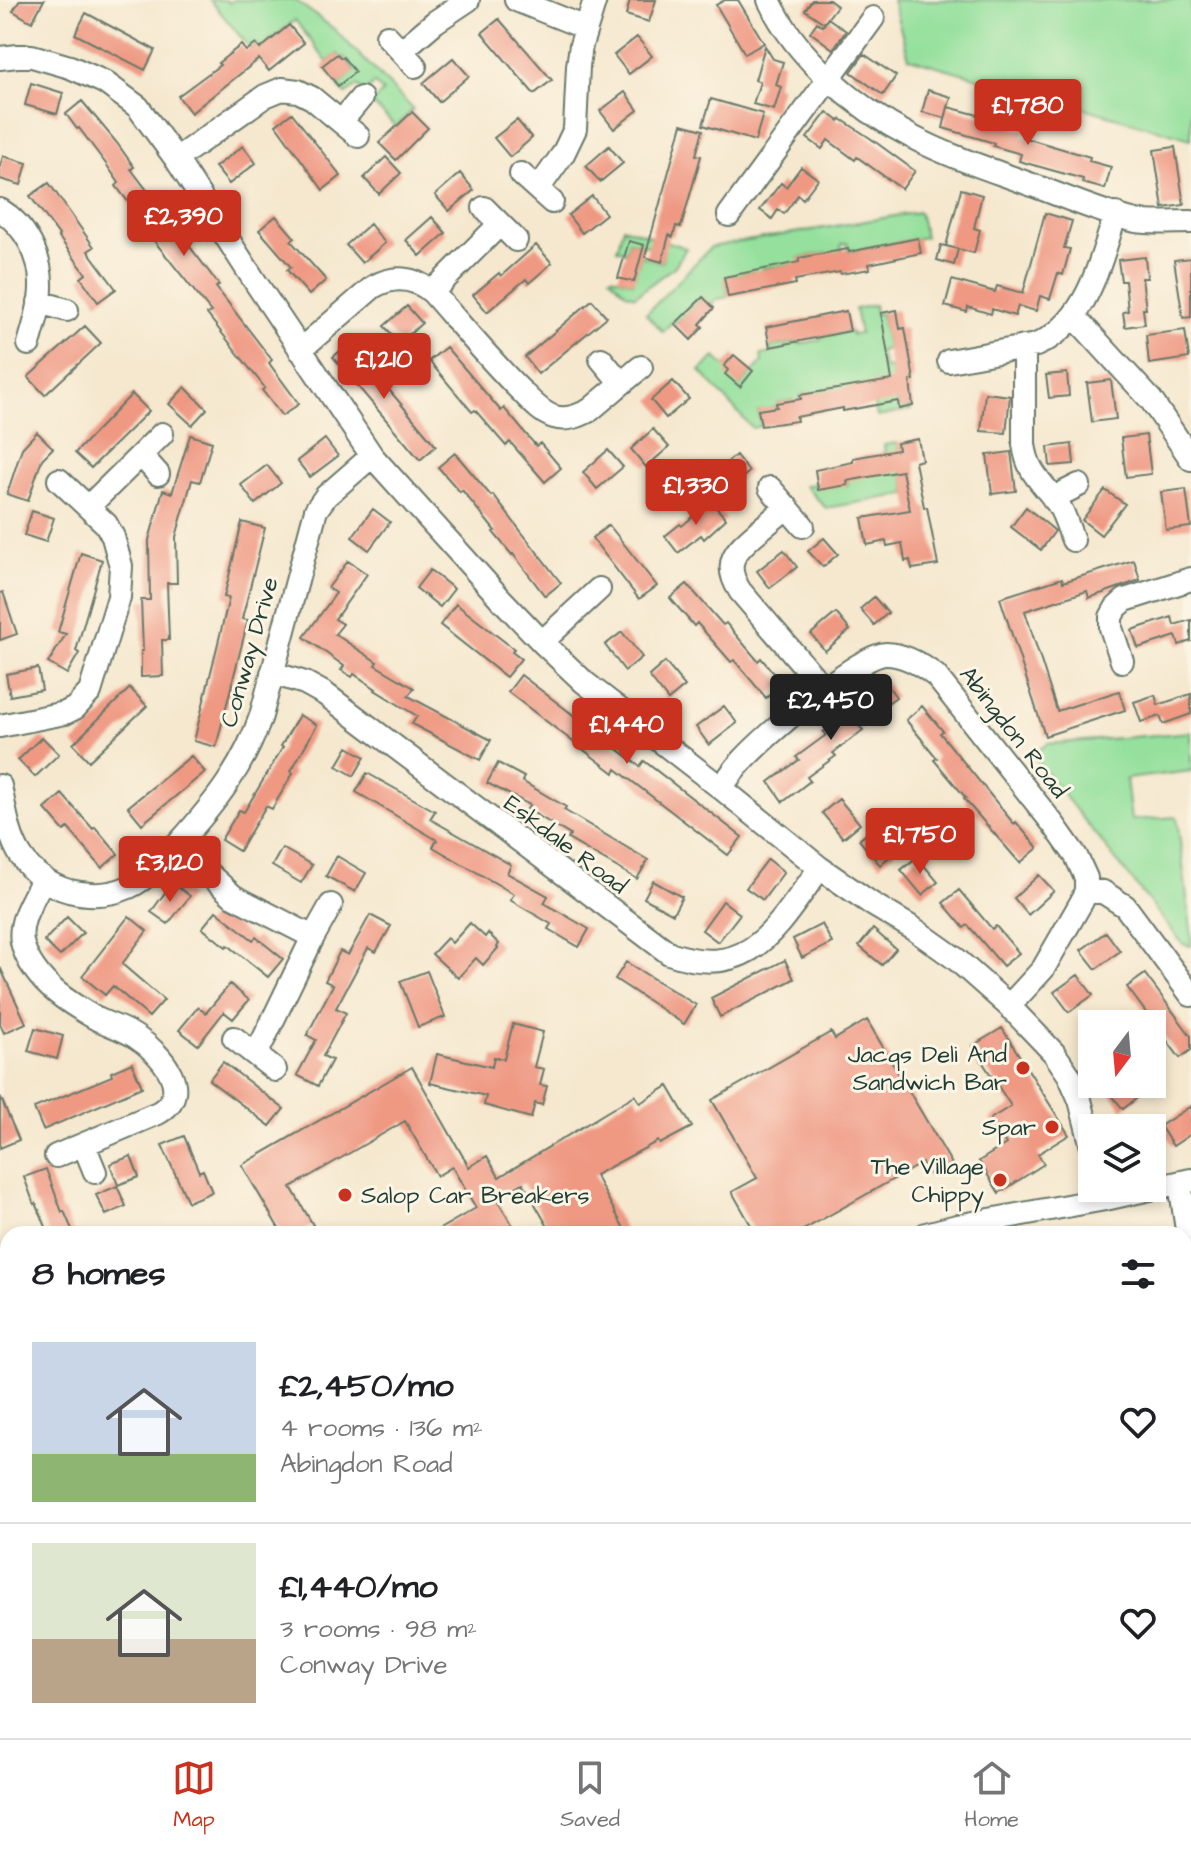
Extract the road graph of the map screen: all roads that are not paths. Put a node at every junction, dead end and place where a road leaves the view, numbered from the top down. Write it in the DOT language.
graph roads {
  1 [pos="468,0"];
  2 [pos="516,0"];
  3 [pos="595,0"];
  4 [pos="769,0"];
  5 [pos="873,18"];
  6 [pos="586,28"];
  7 [pos="401,51"];
  8 [pos="0,58"];
  9 [pos="829,78"];
  10 [pos="361,98"];
  11 [pos="176,159"];
  12 [pos="537,189"];
  13 [pos="484,208"];
  14 [pos="0,210"];
  15 [pos="1116,214"];
  16 [pos="729,215"];
  17 [pos="1191,222"];
  18 [pos="432,292"];
  19 [pos="39,302"];
  20 [pos="67,310"];
  21 [pos="1074,316"];
  22 [pos="29,344"];
  23 [pos="1024,347"];
  24 [pos="300,350"];
  25 [pos="601,359"];
  26 [pos="949,361"];
  27 [pos="641,367"];
  28 [pos="621,383"];
  29 [pos="162,434"];
  30 [pos="141,455"];
  31 [pos="372,456"];
  32 [pos="1191,459"];
  33 [pos="158,474"];
  34 [pos="59,480"];
  35 [pos="1079,485"];
  36 [pos="770,488"];
  37 [pos="1053,498"];
  38 [pos="89,506"];
  39 [pos="787,507"];
  40 [pos="803,526"];
  41 [pos="1073,540"];
  42 [pos="1191,579"];
  43 [pos="599,589"];
  44 [pos="542,642"];
  45 [pos="1122,661"];
  46 [pos="272,673"];
  47 [pos="824,689"];
  48 [pos="0,726"];
  49 [pos="0,786"];
  50 [pos="721,788"];
  51 [pos="181,841"];
  52 [pos="820,868"];
  53 [pos="43,879"];
  54 [pos="1086,890"];
  55 [pos="331,905"];
  56 [pos="313,937"];
  57 [pos="1191,995"];
  58 [pos="1009,1006"];
  59 [pos="234,1038"];
  60 [pos="256,1055"];
  61 [pos="275,1070"];
  62 [pos="1084,1114"];
  63 [pos="84,1145"];
  64 [pos="56,1156"];
  65 [pos="95,1172"];
  66 [pos="1185,1182"];
  67 [pos="1078,1199"];
  68 [pos="957,1226"];
  69 [pos="1189,1226"];
  1 -- 7 [label="street"];
  2 -- 6 [label="street"];
  3 -- 6 [label="street"];
  4 -- 9 [label="street"];
  5 -- 9 [label="street"];
  6 -- 12 [label="street"];
  8 -- 11 [label="street"];
  9 -- 15 [label="street"];
  9 -- 16 [label="street"];
  10 -- 11 [label="street"];
  11 -- 24 [label="street"];
  13 -- 18 [label="street"];
  14 -- 19 [label="street"];
  15 -- 17 [label="street"];
  15 -- 21 [label="street"];
  18 -- 24 [label="street"];
  18 -- 28 [label="street"];
  19 -- 20 [label="street"];
  19 -- 22 [label="street"];
  21 -- 23 [label="street"];
  21 -- 32 [label="street"];
  23 -- 26 [label="street"];
  23 -- 37 [label="street"];
  24 -- 31 [label="street"];
  25 -- 28 [label="street"];
  27 -- 28 [label="street"];
  29 -- 30 [label="street"];
  30 -- 33 [label="street"];
  30 -- 38 [label="street"];
  31 -- 44 [label="street"];
  31 -- 46 [label="street, Conway Drive"];
  34 -- 38 [label="street"];
  35 -- 37 [label="street"];
  36 -- 39 [label="street"];
  37 -- 41 [label="street"];
  38 -- 48 [label="street"];
  39 -- 40 [label="street"];
  39 -- 47 [label="street"];
  42 -- 45 [label="street"];
  43 -- 44 [label="street"];
  44 -- 50 [label="street"];
  46 -- 51 [label="street, Conway Drive"];
  46 -- 52 [label="street, Eskdale Road"];
  47 -- 50 [label="street, Abingdon Road"];
  47 -- 54 [label="street, Abingdon Road"];
  49 -- 53 [label="street, Conway Drive"];
  50 -- 52 [label="street"];
  51 -- 53 [label="street, Conway Drive"];
  51 -- 56 [label="street"];
  52 -- 58 [label="street"];
  53 -- 63 [label="street"];
  54 -- 57 [label="street"];
  54 -- 58 [label="street"];
  55 -- 56 [label="street"];
  56 -- 60 [label="street"];
  58 -- 62 [label="street"];
  59 -- 60 [label="street"];
  60 -- 61 [label="street"];
  63 -- 64 [label="street"];
  63 -- 65 [label="street"];
  66 -- 69 [label="street"];
  67 -- 68 [label="street"];
}
